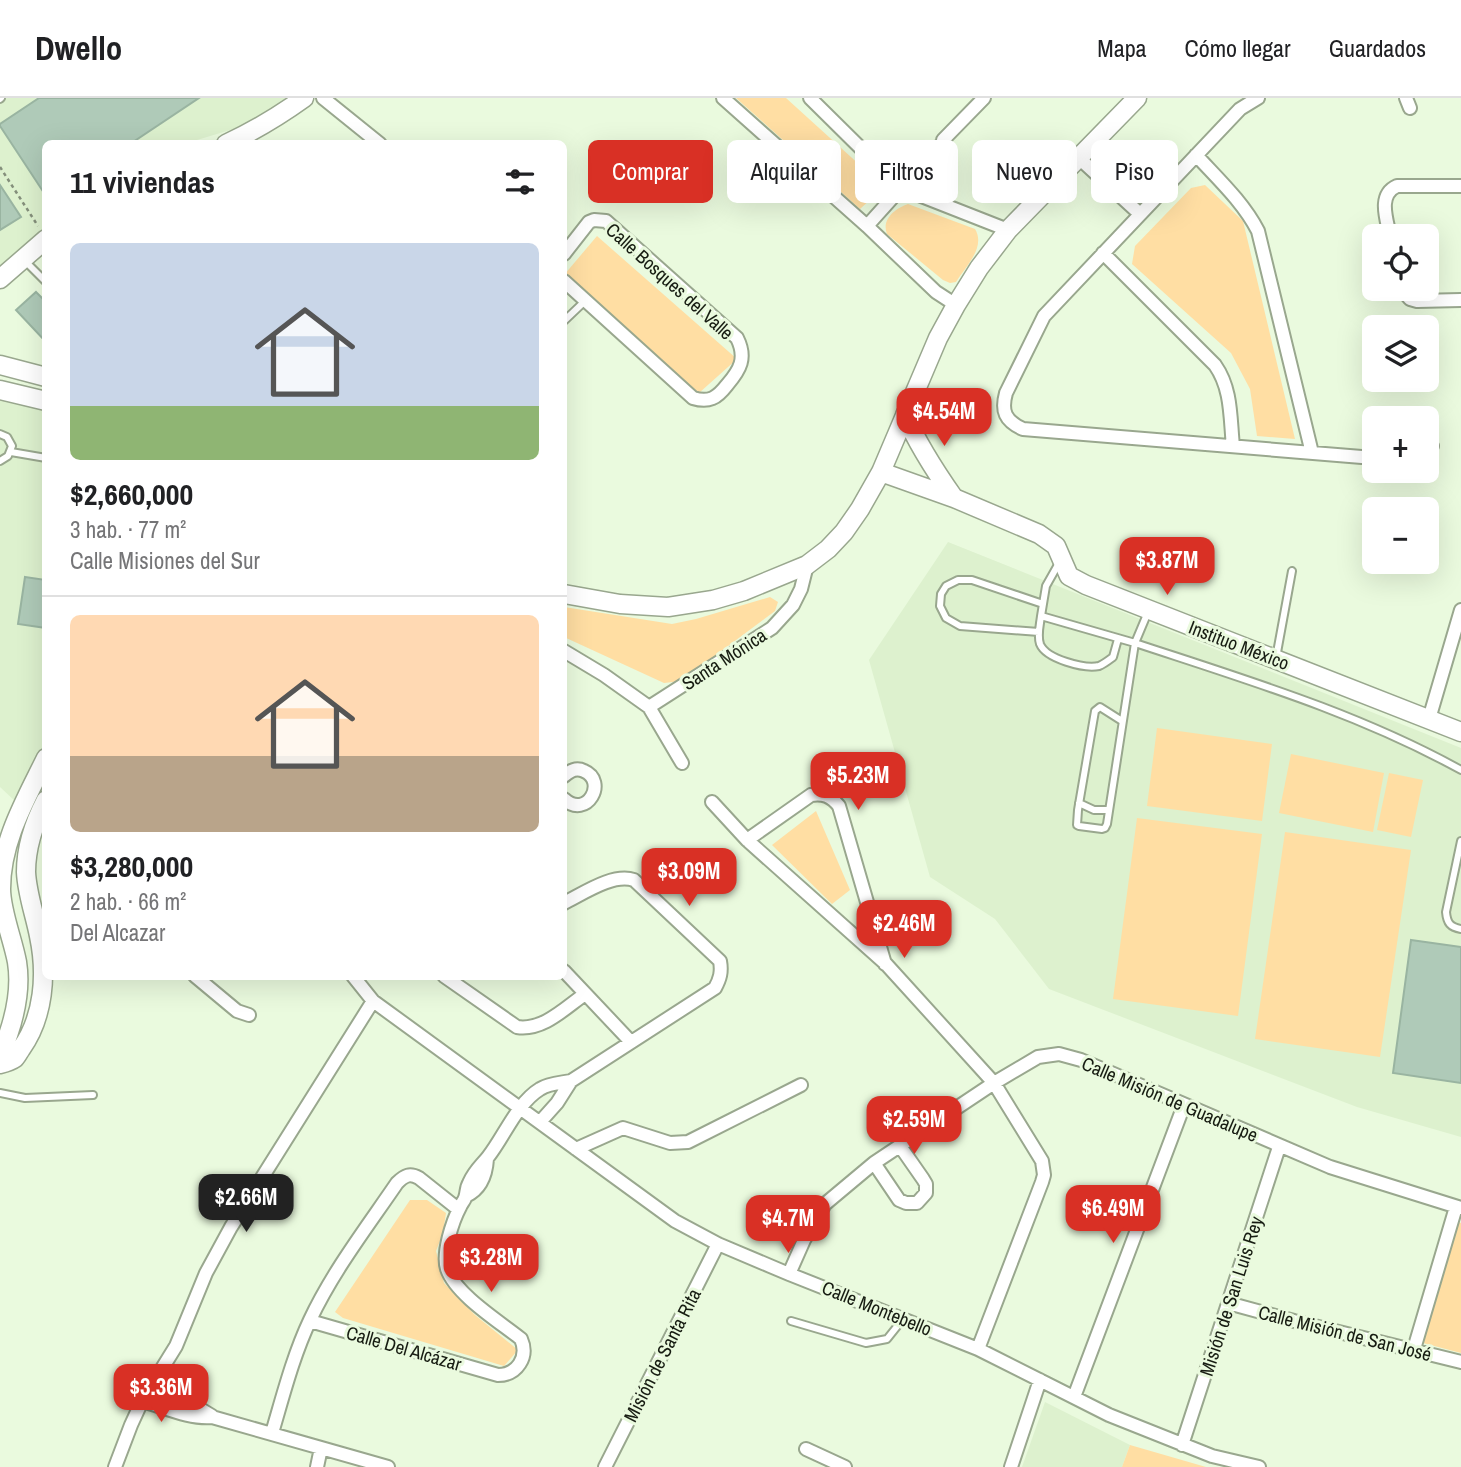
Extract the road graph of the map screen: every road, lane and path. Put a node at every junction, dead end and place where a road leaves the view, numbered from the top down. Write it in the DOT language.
graph roads {
  1 [pos="304,98"];
  2 [pos="323,98"];
  3 [pos="723,98"];
  4 [pos="810,98"];
  5 [pos="1137,98"];
  6 [pos="1258,98"];
  7 [pos="982,99"];
  8 [pos="1097,139"];
  9 [pos="235,140"];
  10 [pos="375,140"];
  11 [pos="945,140"];
  12 [pos="855,143"];
  13 [pos="1196,155"];
  14 [pos="1079,158"];
  15 [pos="0,167"];
  16 [pos="1178,174"];
  17 [pos="1461,186"];
  18 [pos="888,203"];
  19 [pos="939,203"];
  20 [pos="1150,203"];
  21 [pos="1140,214"];
  22 [pos="1388,224"];
  23 [pos="867,226"];
  24 [pos="1008,230"];
  25 [pos="42,233"];
  26 [pos="567,250"];
  27 [pos="1103,253"];
  28 [pos="23,259"];
  29 [pos="42,278"];
  30 [pos="0,279"];
  31 [pos="567,284"];
  32 [pos="1439,300"];
  33 [pos="1461,300"];
  34 [pos="585,301"];
  35 [pos="956,305"];
  36 [pos="567,318"];
  37 [pos="0,365"];
  38 [pos="42,376"];
  39 [pos="0,390"];
  40 [pos="42,400"];
  41 [pos="905,415"];
  42 [pos="0,434"];
  43 [pos="1233,446"];
  44 [pos="11,452"];
  45 [pos="1312,453"];
  46 [pos="42,456"];
  47 [pos="1362,457"];
  48 [pos="0,461"];
  49 [pos="881,472"];
  50 [pos="954,498"];
  51 [pos="1062,558"];
  52 [pos="807,565"];
  53 [pos="1292,571"];
  54 [pos="567,595"];
  55 [pos="1043,604"];
  56 [pos="1149,610"];
  57 [pos="1461,610"];
  58 [pos="1041,616"];
  59 [pos="1039,632"];
  60 [pos="1118,639"];
  61 [pos="1135,643"];
  62 [pos="567,653"];
  63 [pos="1276,660"];
  64 [pos="649,707"];
  65 [pos="1429,719"];
  66 [pos="1122,721"];
  67 [pos="1461,732"];
  68 [pos="682,763"];
  69 [pos="42,766"];
  70 [pos="1461,770"];
  71 [pos="567,773"];
  72 [pos="567,802"];
  73 [pos="712,802"];
  74 [pos="1079,803"];
  75 [pos="42,810"];
  76 [pos="1109,810"];
  77 [pos="747,840"];
  78 [pos="1461,841"];
  79 [pos="567,902"];
  80 [pos="1461,929"];
  81 [pos="42,940"];
  82 [pos="886,964"];
  83 [pos="42,972"];
  84 [pos="567,974"];
  85 [pos="200,980"];
  86 [pos="356,980"];
  87 [pos="450,980"];
  88 [pos="585,994"];
  89 [pos="373,1001"];
  90 [pos="250,1015"];
  91 [pos="5,1030"];
  92 [pos="29,1039"];
  93 [pos="631,1042"];
  94 [pos="3,1057"];
  95 [pos="571,1081"];
  96 [pos="994,1083"];
  97 [pos="801,1085"];
  98 [pos="0,1093"];
  99 [pos="93,1096"];
  100 [pos="1184,1105"];
  101 [pos="520,1109"];
  102 [pos="540,1122"];
  103 [pos="900,1146"];
  104 [pos="1279,1147"];
  105 [pos="576,1149"];
  106 [pos="874,1163"];
  107 [pos="1459,1207"];
  108 [pos="458,1209"];
  109 [pos="718,1244"];
  110 [pos="789,1274"];
  111 [pos="1228,1303"];
  112 [pos="903,1319"];
  113 [pos="310,1321"];
  114 [pos="791,1321"];
  115 [pos="978,1349"];
  116 [pos="1414,1349"];
  117 [pos="1461,1362"];
  118 [pos="1040,1380"];
  119 [pos="145,1396"];
  120 [pos="1074,1397"];
  121 [pos="272,1433"];
  122 [pos="1182,1445"];
  123 [pos="321,1448"];
  124 [pos="806,1449"];
  125 [pos="115,1467"];
  126 [pos="317,1467"];
  127 [pos="388,1467"];
  128 [pos="605,1467"];
  129 [pos="845,1467"];
  130 [pos="1011,1467"];
  131 [pos="1259,1467"];
  1 -- 9 [label="street"];
  2 -- 10 [label="street"];
  3 -- 23 [label="street"];
  4 -- 12 [label="street"];
  5 -- 8 [label="street"];
  6 -- 13 [label="street"];
  7 -- 11 [label="street"];
  8 -- 14 [label="street"];
  13 -- 16 [label="street"];
  13 -- 45 [label="street"];
  14 -- 21 [label="street"];
  14 -- 24 [label="street"];
  15 -- 25 [label="path"];
  17 -- 22 [label="street"];
  18 -- 23 [label="street"];
  19 -- 24 [label="street"];
  20 -- 21 [label="street"];
  21 -- 27 [label="street"];
  23 -- 35 [label="street"];
  24 -- 35 [label="street"];
  25 -- 28 [label="street"];
  26 -- 34 [label="street, Calle Bosques del Valle"];
  27 -- 43 [label="street"];
  27 -- 43 [label="street"];
  28 -- 29 [label="lane"];
  28 -- 30 [label="street"];
  31 -- 34 [label="street, Calle Bosques del Valle"];
  32 -- 33 [label="street"];
  34 -- 36 [label="lane"];
  35 -- 41 [label="street"];
  37 -- 38 [label="street"];
  39 -- 40 [label="street"];
  41 -- 49 [label="street"];
  41 -- 50 [label="street"];
  42 -- 44 [label="lane"];
  43 -- 45 [label="street"];
  44 -- 46 [label="lane"];
  44 -- 48 [label="lane"];
  45 -- 47 [label="street"];
  49 -- 50 [label="street, Instituo México"];
  49 -- 52 [label="street"];
  50 -- 51 [label="street, Instituo México"];
  51 -- 55 [label="lane"];
  51 -- 56 [label="street, Instituo México"];
  52 -- 54 [label="street"];
  52 -- 64 [label="street, Santa Mónica"];
  53 -- 63 [label="lane"];
  55 -- 58 [label="lane"];
  55 -- 59 [label="lane"];
  56 -- 61 [label="lane"];
  56 -- 63 [label="street, Instituo México"];
  57 -- 65 [label="street"];
  58 -- 59 [label="lane"];
  58 -- 60 [label="lane"];
  59 -- 60 [label="lane"];
  60 -- 61 [label="lane"];
  61 -- 66 [label="lane"];
  61 -- 70 [label="lane"];
  62 -- 64 [label="street"];
  63 -- 65 [label="street, Instituo México"];
  64 -- 68 [label="street"];
  65 -- 67 [label="street, Instituo México"];
  66 -- 74 [label="lane"];
  66 -- 76 [label="lane"];
  69 -- 91 [label="street"];
  71 -- 72 [label="street"];
  73 -- 77 [label="street"];
  74 -- 76 [label="lane"];
  74 -- 76 [label="lane"];
  75 -- 81 [label="street"];
  77 -- 82 [label="street"];
  77 -- 82 [label="street"];
  78 -- 80 [label="lane"];
  79 -- 93 [label="street"];
  82 -- 96 [label="street"];
  83 -- 92 [label="street"];
  84 -- 88 [label="street"];
  85 -- 90 [label="street"];
  86 -- 89 [label="street, Calle Montebello"];
  87 -- 88 [label="street"];
  88 -- 93 [label="street"];
  89 -- 101 [label="street, Calle Montebello"];
  89 -- 119 [label="street"];
  91 -- 92 [label="street"];
  91 -- 94 [label="street"];
  92 -- 94 [label="street"];
  93 -- 95 [label="street"];
  95 -- 101 [label="street"];
  95 -- 102 [label="street"];
  96 -- 100 [label="street, Calle Misión de Guadalupe"];
  96 -- 103 [label="street, Calle Misión de Guadalupe"];
  96 -- 115 [label="street"];
  97 -- 105 [label="street"];
  98 -- 99 [label="lane"];
  100 -- 104 [label="street, Calle Misión de Guadalupe"];
  100 -- 120 [label="street"];
  101 -- 102 [label="street, Calle Montebello"];
  101 -- 108 [label="street"];
  102 -- 105 [label="street, Calle Montebello"];
  103 -- 106 [label="street, Calle Misión de Guadalupe"];
  103 -- 106 [label="street"];
  104 -- 107 [label="street, Calle Misión de Guadalupe"];
  104 -- 111 [label="street, Misión de San Luis Rey"];
  105 -- 109 [label="street, Calle Montebello"];
  106 -- 110 [label="street, Calle Misión de Guadalupe"];
  107 -- 116 [label="street"];
  108 -- 113 [label="street"];
  108 -- 113 [label="street, Calle Del Alcázar"];
  109 -- 110 [label="street, Calle Montebello"];
  109 -- 128 [label="street, Misión de Santa Rita"];
  110 -- 112 [label="street, Calle Montebello"];
  111 -- 116 [label="street, Calle Misión de San José"];
  111 -- 122 [label="street, Misión de San Luis Rey"];
  112 -- 114 [label="lane"];
  112 -- 115 [label="street, Calle Montebello"];
  113 -- 121 [label="street"];
  115 -- 118 [label="street, Calle Montebello"];
  116 -- 117 [label="street, Calle Misión de San José"];
  118 -- 120 [label="street, Calle Montebello"];
  118 -- 130 [label="street"];
  119 -- 121 [label="street"];
  119 -- 125 [label="street"];
  120 -- 122 [label="street, Calle Montebello"];
  121 -- 123 [label="street"];
  122 -- 131 [label="street, Calle Montebello"];
  123 -- 126 [label="street"];
  123 -- 127 [label="street"];
  124 -- 129 [label="street"];
}
